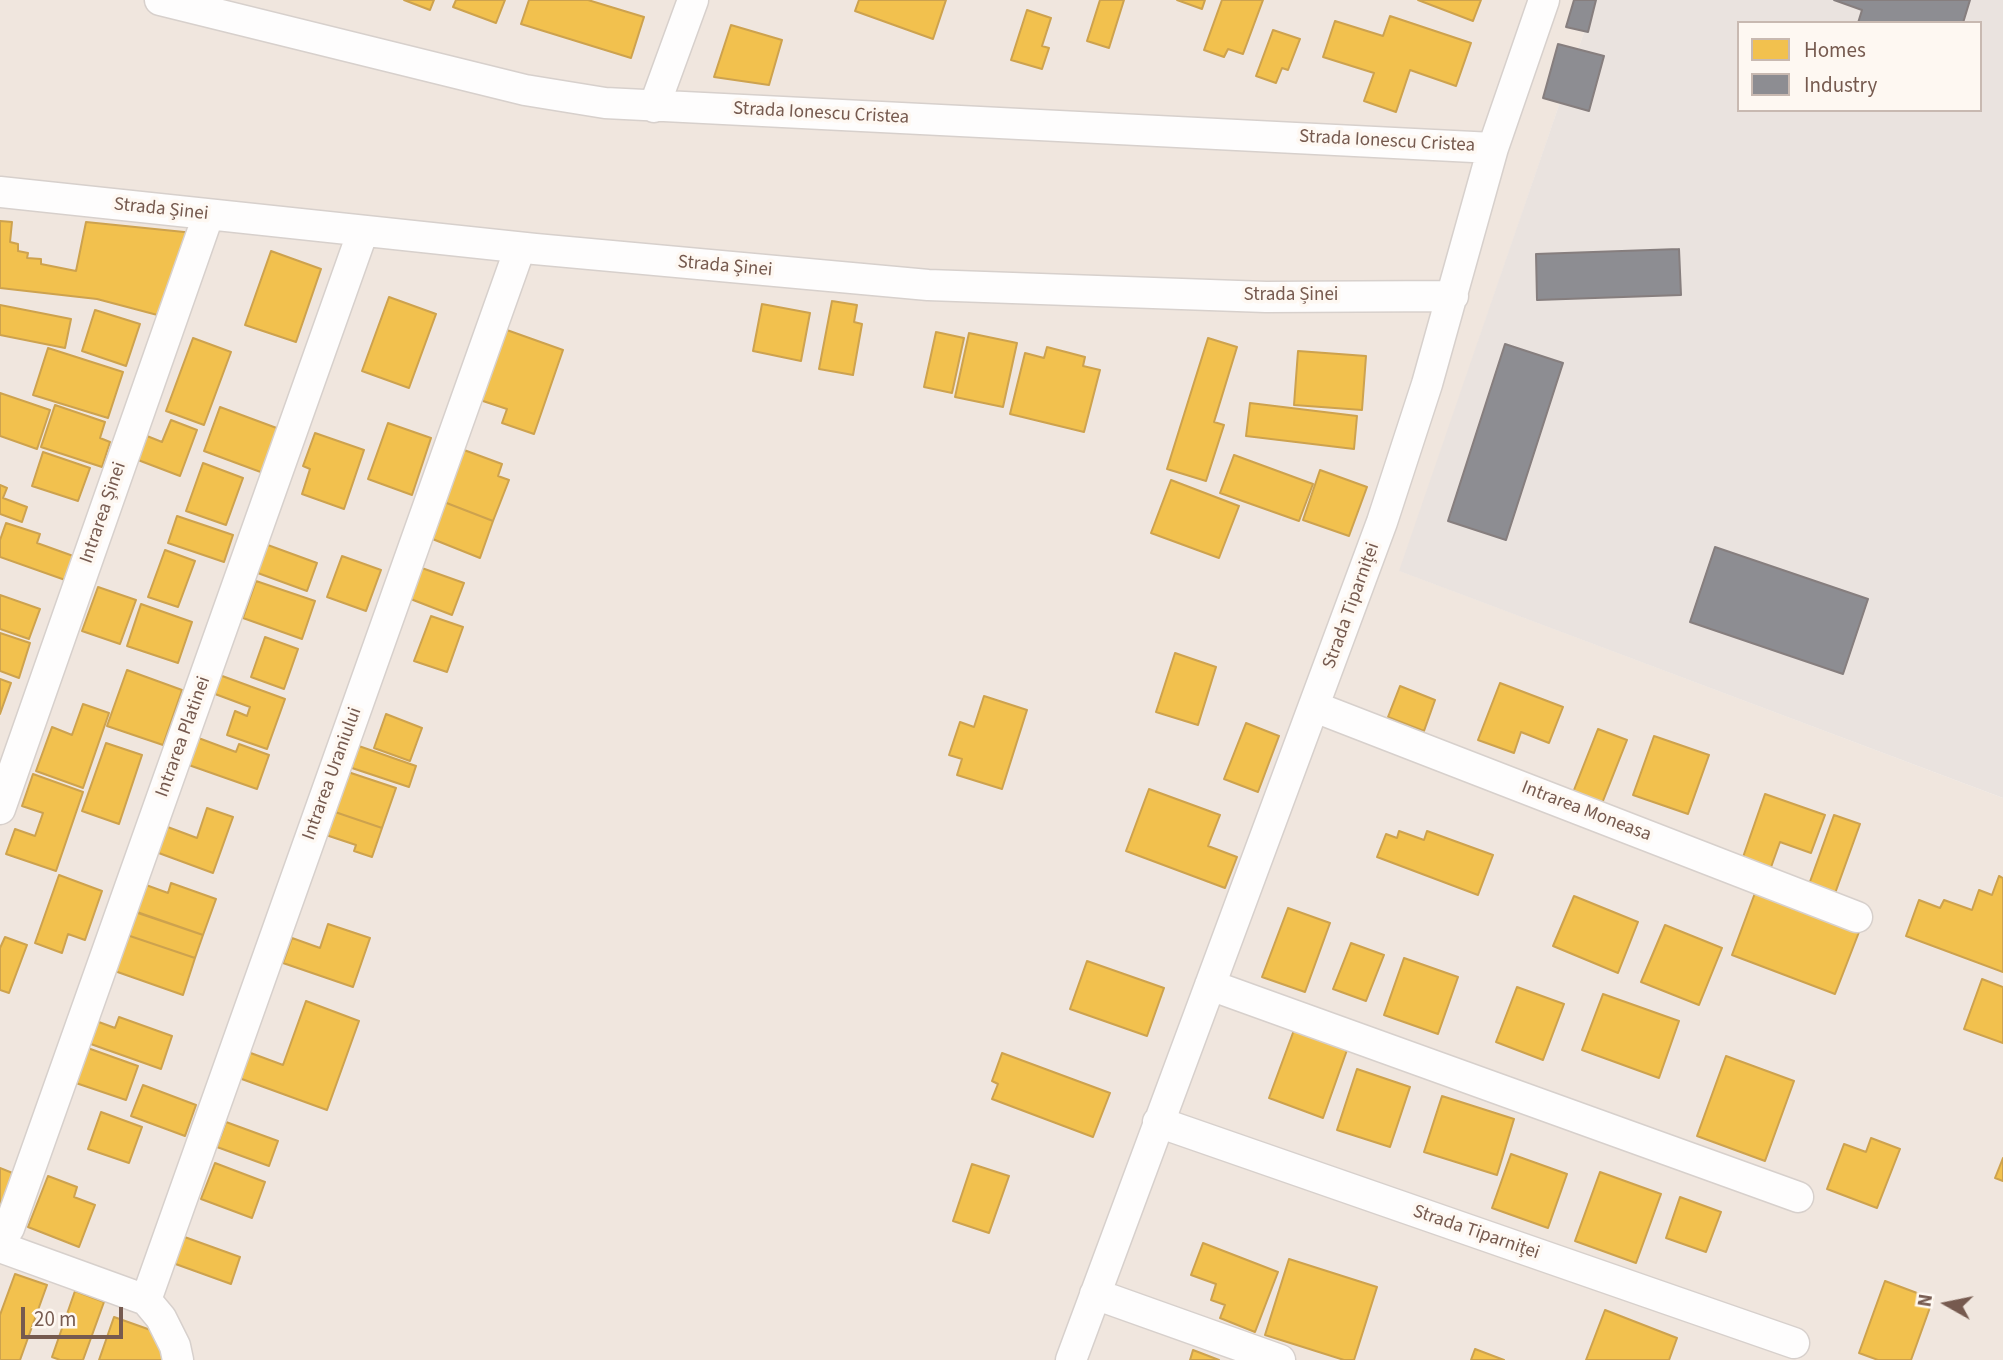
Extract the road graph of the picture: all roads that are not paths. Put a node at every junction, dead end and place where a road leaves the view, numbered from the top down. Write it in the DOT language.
graph roads {
  1 [pos="160,0"];
  2 [pos="693,0"];
  3 [pos="1544,0"];
  4 [pos="654,107"];
  5 [pos="1493,148"];
  6 [pos="0,192"];
  7 [pos="208,216"];
  8 [pos="363,231"];
  9 [pos="520,248"];
  10 [pos="1453,296"];
  11 [pos="1315,707"];
  12 [pos="0,809"];
  13 [pos="1857,918"];
  14 [pos="1210,985"];
  15 [pos="1158,1122"];
  16 [pos="1798,1197"];
  17 [pos="0,1242"];
  18 [pos="0,1247"];
  19 [pos="1096,1294"];
  20 [pos="146,1300"];
  21 [pos="1794,1343"];
  22 [pos="178,1360"];
  23 [pos="1071,1360"];
  24 [pos="1280,1360"];
  1 -- 4 [label="street, Strada Ionescu Cristea"];
  2 -- 4 [label="street"];
  3 -- 5 [label="street, Strada Tiparniței"];
  4 -- 5 [label="street, Strada Ionescu Cristea"];
  5 -- 10 [label="street, Strada Tiparniței"];
  6 -- 7 [label="street, Strada Șinei"];
  7 -- 8 [label="street, Strada Șinei"];
  7 -- 12 [label="street, Intrarea Șinei"];
  8 -- 9 [label="street, Strada Șinei"];
  8 -- 17 [label="street, Intrarea Platinei"];
  9 -- 10 [label="street, Strada Șinei"];
  9 -- 20 [label="street, Intrarea Uraniului"];
  10 -- 11 [label="street, Strada Tiparniței"];
  11 -- 13 [label="street, Intrarea Moneasa"];
  11 -- 14 [label="street, Strada Tiparniței"];
  14 -- 15 [label="street, Strada Tiparniței"];
  14 -- 16 [label="street"];
  15 -- 19 [label="street, Strada Tiparniței"];
  15 -- 21 [label="street, Strada Tiparniței"];
  18 -- 20 [label="street"];
  19 -- 23 [label="street, Strada Tiparniței"];
  19 -- 24 [label="street"];
  20 -- 22 [label="street"];
}
